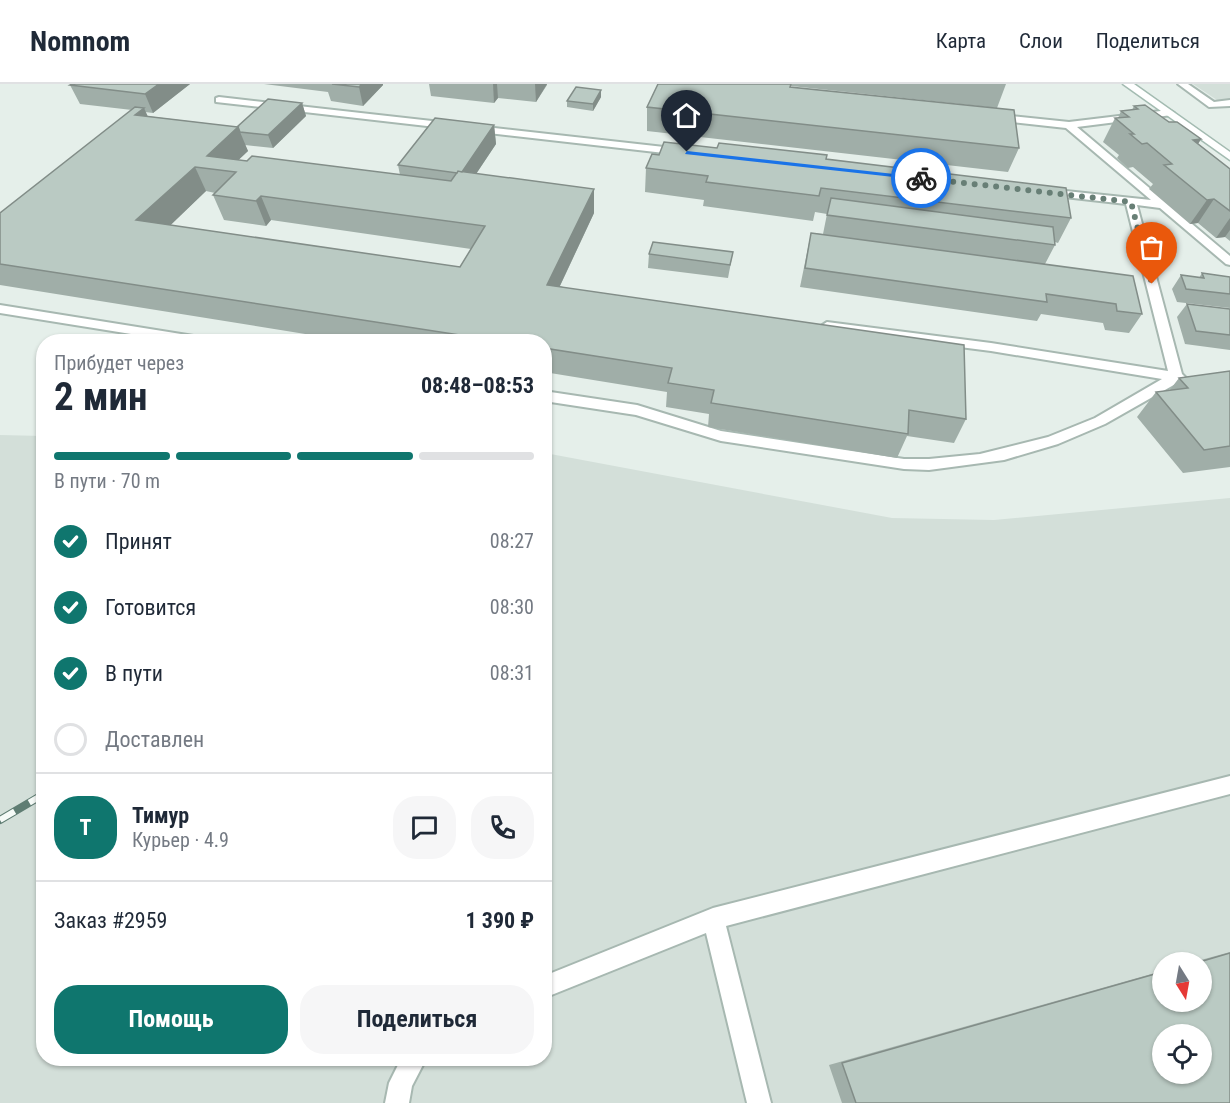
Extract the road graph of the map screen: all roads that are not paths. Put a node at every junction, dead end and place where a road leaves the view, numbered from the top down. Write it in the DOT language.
graph roads {
  1 [pos="1128,84"];
  2 [pos="1182,84"];
  3 [pos="219,100"];
  4 [pos="1230,103"];
  5 [pos="1169,113"];
  6 [pos="976,116"];
  7 [pos="1069,125"];
  8 [pos="693,153"];
  9 [pos="1230,157"];
  10 [pos="1036,191"];
  11 [pos="1131,202"];
  12 [pos="1162,205"];
  13 [pos="1230,262"];
  14 [pos="0,309"];
  15 [pos="808,324"];
  16 [pos="156,334"];
  17 [pos="1176,377"];
  18 [pos="1197,381"];
  19 [pos="552,397"];
  20 [pos="1230,785"];
  21 [pos="713,919"];
  22 [pos="552,984"];
  23 [pos="410,1066"];
  24 [pos="397,1103"];
  25 [pos="759,1103"];
  1 -- 5 [label="main road"];
  2 -- 4 [label="lane"];
  3 -- 8 [label="lane"];
  5 -- 7 [label="lane"];
  5 -- 9 [label="main road"];
  6 -- 7 [label="lane"];
  7 -- 12 [label="lane"];
  10 -- 11 [label="lane"];
  11 -- 12 [label="lane"];
  11 -- 17 [label="lane"];
  12 -- 13 [label="lane"];
  14 -- 16 [label="lane"];
  15 -- 17 [label="lane"];
  17 -- 18 [label="lane"];
  17 -- 19 [label="lane"];
  20 -- 21 [label="lane"];
  21 -- 22 [label="lane"];
  21 -- 25 [label="lane"];
  23 -- 24 [label="lane"];
}
